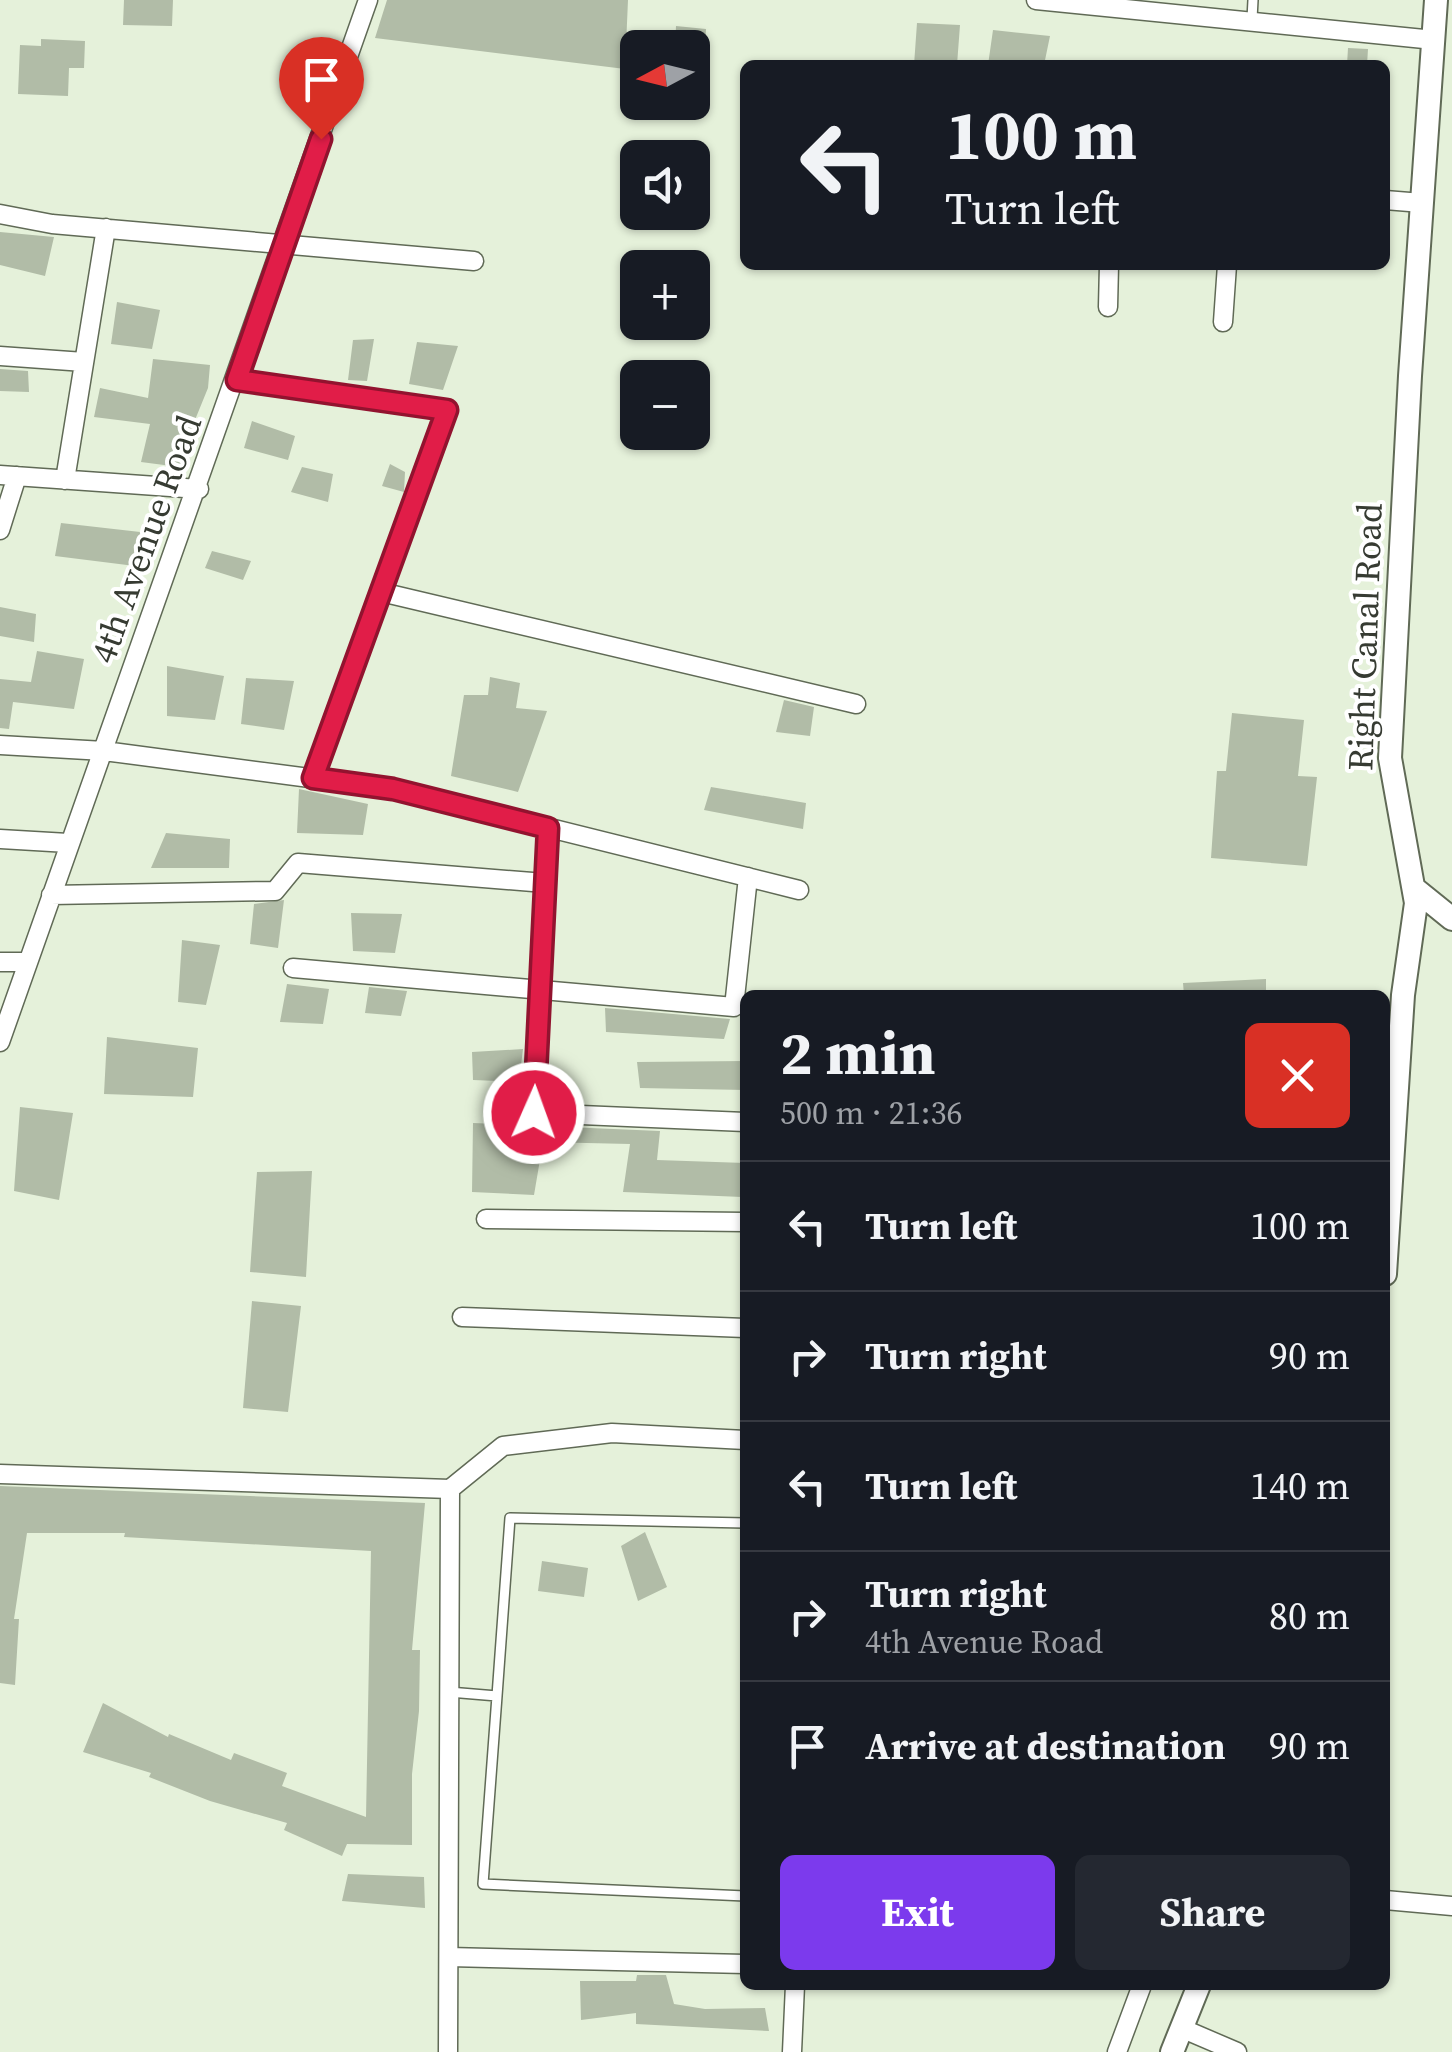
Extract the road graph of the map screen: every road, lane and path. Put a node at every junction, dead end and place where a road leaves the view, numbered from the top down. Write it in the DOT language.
graph roads {
  1 [pos="368,0"];
  2 [pos="1036,0"];
  3 [pos="1436,0"];
  4 [pos="1252,10"];
  5 [pos="1434,40"];
  6 [pos="1390,200"];
  7 [pos="1422,203"];
  8 [pos="0,214"];
  9 [pos="106,228"];
  10 [pos="285,243"];
  11 [pos="474,261"];
  12 [pos="1109,270"];
  13 [pos="1227,270"];
  14 [pos="1108,307"];
  15 [pos="1223,322"];
  16 [pos="0,356"];
  17 [pos="84,362"];
  18 [pos="237,380"];
  19 [pos="9,475"];
  20 [pos="65,480"];
  21 [pos="199,489"];
  22 [pos="0,530"];
  23 [pos="380,592"];
  24 [pos="856,704"];
  25 [pos="0,745"];
  26 [pos="104,750"];
  27 [pos="313,778"];
  28 [pos="548,828"];
  29 [pos="0,839"];
  30 [pos="68,843"];
  31 [pos="748,877"];
  32 [pos="546,883"];
  33 [pos="1414,889"];
  34 [pos="799,890"];
  35 [pos="51,895"];
  36 [pos="1452,918"];
  37 [pos="0,962"];
  38 [pos="28,962"];
  39 [pos="294,968"];
  40 [pos="538,990"];
  41 [pos="0,1041"];
  42 [pos="1390,1121"];
  43 [pos="740,1122"];
  44 [pos="486,1219"];
  45 [pos="740,1222"];
  46 [pos="462,1316"];
  47 [pos="740,1328"];
  48 [pos="740,1440"];
  49 [pos="0,1474"];
  50 [pos="450,1489"];
  51 [pos="740,1522"];
  52 [pos="450,1692"];
  53 [pos="496,1696"];
  54 [pos="740,1896"];
  55 [pos="1390,1900"];
  56 [pos="1452,1906"];
  57 [pos="449,1957"];
  58 [pos="740,1964"];
  59 [pos="795,1990"];
  60 [pos="1140,1990"];
  61 [pos="1197,1990"];
  62 [pos="1181,2028"];
  63 [pos="448,2052"];
  64 [pos="792,2052"];
  65 [pos="1117,2052"];
  66 [pos="1172,2052"];
  67 [pos="1237,2052"];
  1 -- 10 [label="street, 4th Avenue Road"];
  2 -- 4 [label="street"];
  3 -- 5 [label="street, Right Canal Road"];
  4 -- 5 [label="street"];
  5 -- 7 [label="street, Right Canal Road"];
  6 -- 7 [label="street"];
  7 -- 33 [label="street, Right Canal Road"];
  8 -- 9 [label="street"];
  9 -- 10 [label="street"];
  9 -- 17 [label="street"];
  10 -- 11 [label="street"];
  10 -- 18 [label="street, 4th Avenue Road"];
  12 -- 14 [label="street"];
  13 -- 15 [label="street"];
  16 -- 17 [label="street"];
  17 -- 20 [label="street"];
  18 -- 21 [label="street, 4th Avenue Road"];
  18 -- 23 [label="street"];
  19 -- 20 [label="street"];
  19 -- 22 [label="street"];
  20 -- 21 [label="street"];
  21 -- 26 [label="street, 4th Avenue Road"];
  23 -- 24 [label="street"];
  23 -- 27 [label="street"];
  25 -- 26 [label="street"];
  26 -- 27 [label="street"];
  26 -- 30 [label="street, 4th Avenue Road"];
  27 -- 28 [label="street"];
  28 -- 31 [label="street"];
  28 -- 32 [label="street"];
  29 -- 30 [label="street"];
  30 -- 35 [label="street, 4th Avenue Road"];
  31 -- 34 [label="street"];
  31 -- 40 [label="street"];
  32 -- 35 [label="street"];
  32 -- 40 [label="street"];
  33 -- 36 [label="street"];
  33 -- 42 [label="street, Right Canal Road"];
  35 -- 38 [label="street, 4th Avenue Road"];
  37 -- 38 [label="street"];
  38 -- 41 [label="street, 4th Avenue Road"];
  39 -- 40 [label="street"];
  40 -- 43 [label="street"];
  44 -- 45 [label="street"];
  46 -- 47 [label="street"];
  48 -- 50 [label="street"];
  49 -- 50 [label="street"];
  50 -- 52 [label="street"];
  51 -- 53 [label="lane"];
  52 -- 53 [label="lane"];
  52 -- 57 [label="street"];
  53 -- 54 [label="lane"];
  55 -- 56 [label="street"];
  57 -- 58 [label="street"];
  57 -- 63 [label="street"];
  59 -- 64 [label="street"];
  60 -- 65 [label="street"];
  61 -- 62 [label="street"];
  62 -- 66 [label="street"];
  62 -- 67 [label="street"];
}
